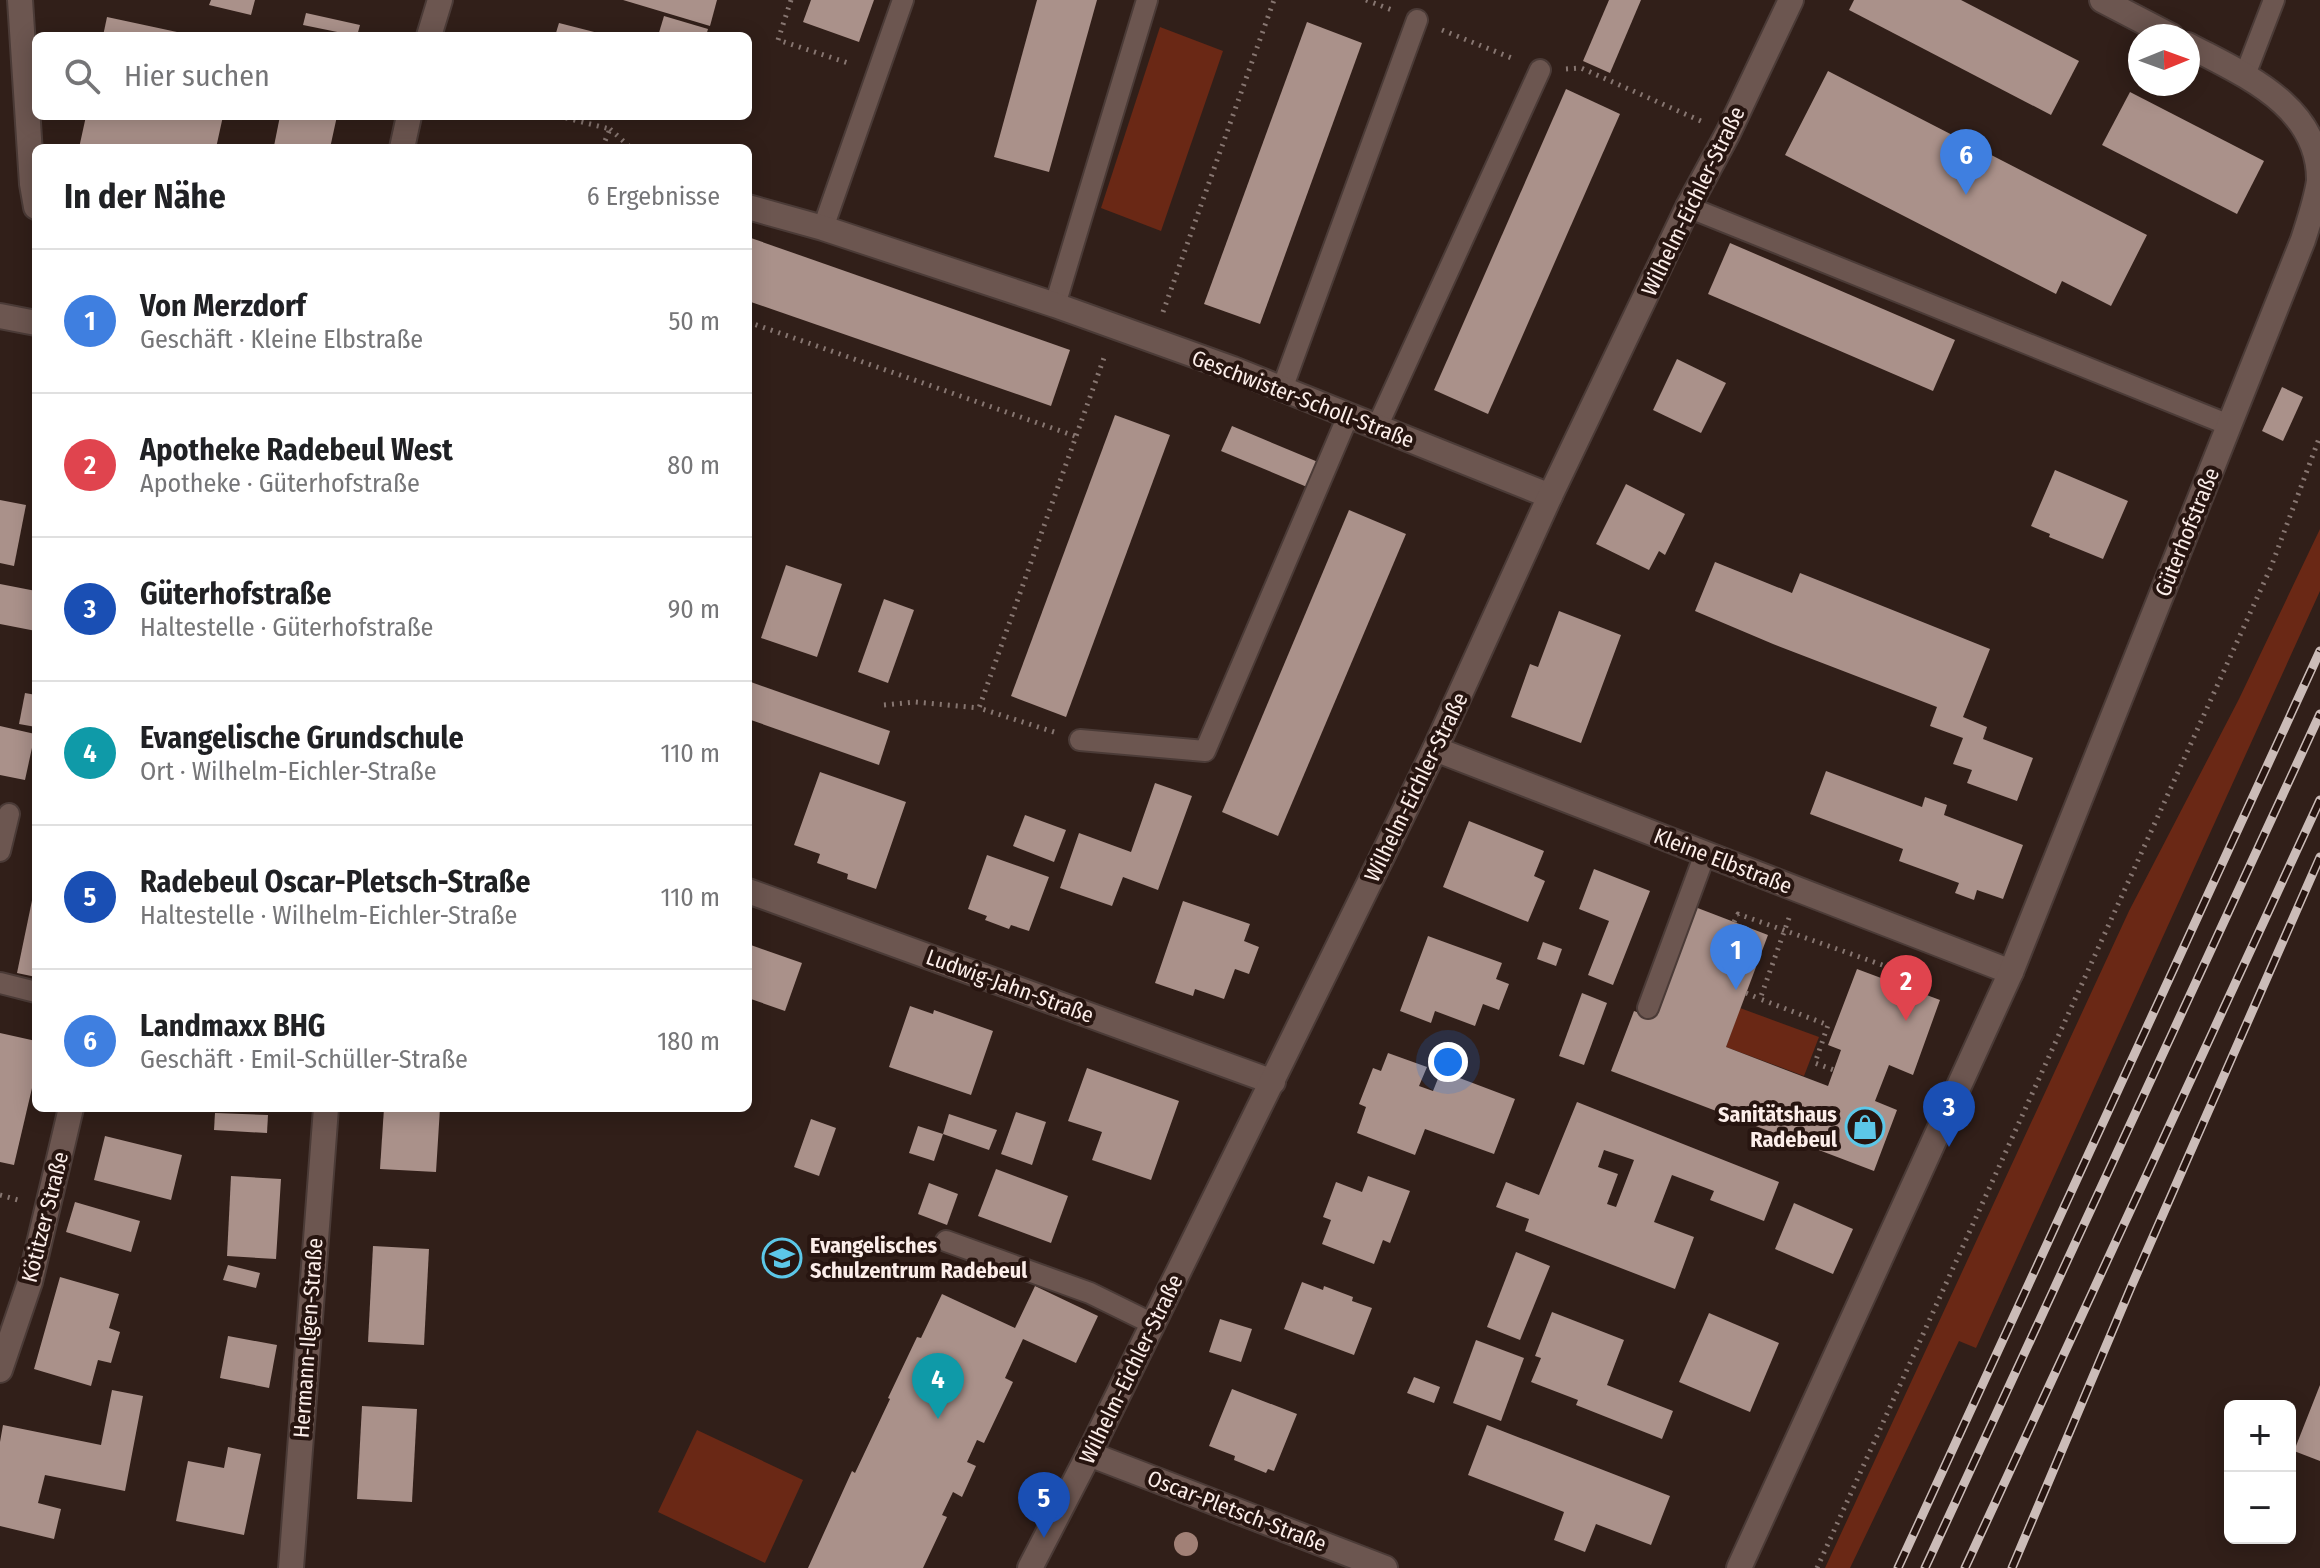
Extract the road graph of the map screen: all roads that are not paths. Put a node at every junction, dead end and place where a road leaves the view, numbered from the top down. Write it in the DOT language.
graph roads {
  1 [pos="20,0"];
  2 [pos="440,0"];
  3 [pos="903,0"];
  4 [pos="1147,0"];
  5 [pos="1791,0"];
  6 [pos="2102,0"];
  7 [pos="2274,0"];
  8 [pos="1417,20"];
  9 [pos="2148,24"];
  10 [pos="430,32"];
  11 [pos="2200,51"];
  12 [pos="1540,70"];
  13 [pos="2245,75"];
  14 [pos="408,120"];
  15 [pos="403,144"];
  16 [pos="32,184"];
  17 [pos="1688,207"];
  18 [pos="752,208"];
  19 [pos="823,228"];
  20 [pos="1055,305"];
  21 [pos="0,316"];
  22 [pos="32,322"];
  23 [pos="1282,389"];
  24 [pos="1348,416"];
  25 [pos="2229,425"];
  26 [pos="1377,427"];
  27 [pos="1550,496"];
  28 [pos="1080,740"];
  29 [pos="1435,749"];
  30 [pos="9,814"];
  31 [pos="0,851"];
  32 [pos="1705,854"];
  33 [pos="752,892"];
  34 [pos="2011,972"];
  35 [pos="0,983"];
  36 [pos="32,991"];
  37 [pos="1648,1008"];
  38 [pos="1273,1082"];
  39 [pos="70,1112"];
  40 [pos="326,1112"];
  41 [pos="946,1241"];
  42 [pos="1153,1324"];
  43 [pos="0,1370"];
  44 [pos="1089,1454"];
  45 [pos="291,1568"];
  46 [pos="1030,1568"];
  47 [pos="1385,1568"];
  48 [pos="1739,1568"];
  1 -- 16 [label="street"];
  2 -- 10 [label="street"];
  3 -- 19 [label="lane"];
  4 -- 20 [label="lane"];
  5 -- 17 [label="street, Wilhelm-Eichler-Straße"];
  6 -- 9 [label="street"];
  7 -- 13 [label="lane"];
  8 -- 23 [label="lane"];
  11 -- 13 [label="street"];
  12 -- 26 [label="lane"];
  13 -- 25 [label="street, Güterhofstraße"];
  14 -- 15 [label="street"];
  17 -- 25 [label="lane"];
  17 -- 27 [label="street, Wilhelm-Eichler-Straße"];
  18 -- 19 [label="street, Geschwister-Scholl-Straße"];
  19 -- 20 [label="street, Geschwister-Scholl-Straße"];
  20 -- 23 [label="street, Geschwister-Scholl-Straße"];
  21 -- 22 [label="street"];
  23 -- 24 [label="street, Geschwister-Scholl-Straße"];
  24 -- 26 [label="street, Geschwister-Scholl-Straße"];
  24 -- 28 [label="lane"];
  25 -- 34 [label="street, Güterhofstraße"];
  26 -- 27 [label="street, Geschwister-Scholl-Straße"];
  27 -- 29 [label="street, Wilhelm-Eichler-Straße"];
  29 -- 32 [label="street, Kleine Elbstraße"];
  29 -- 38 [label="street, Wilhelm-Eichler-Straße"];
  30 -- 31 [label="lane"];
  32 -- 34 [label="street, Kleine Elbstraße"];
  32 -- 37 [label="lane"];
  33 -- 38 [label="street, Ludwig-Jahn-Straße"];
  34 -- 48 [label="street, Güterhofstraße"];
  35 -- 36 [label="lane"];
  38 -- 42 [label="street, Wilhelm-Eichler-Straße"];
  39 -- 43 [label="street, Kötitzer Straße"];
  40 -- 45 [label="street, Hermann-Ilgen-Straße"];
  41 -- 42 [label="lane"];
  42 -- 44 [label="street, Wilhelm-Eichler-Straße"];
  44 -- 46 [label="street, Wilhelm-Eichler-Straße"];
  44 -- 47 [label="street, Oscar-Pletsch-Straße"];
}
